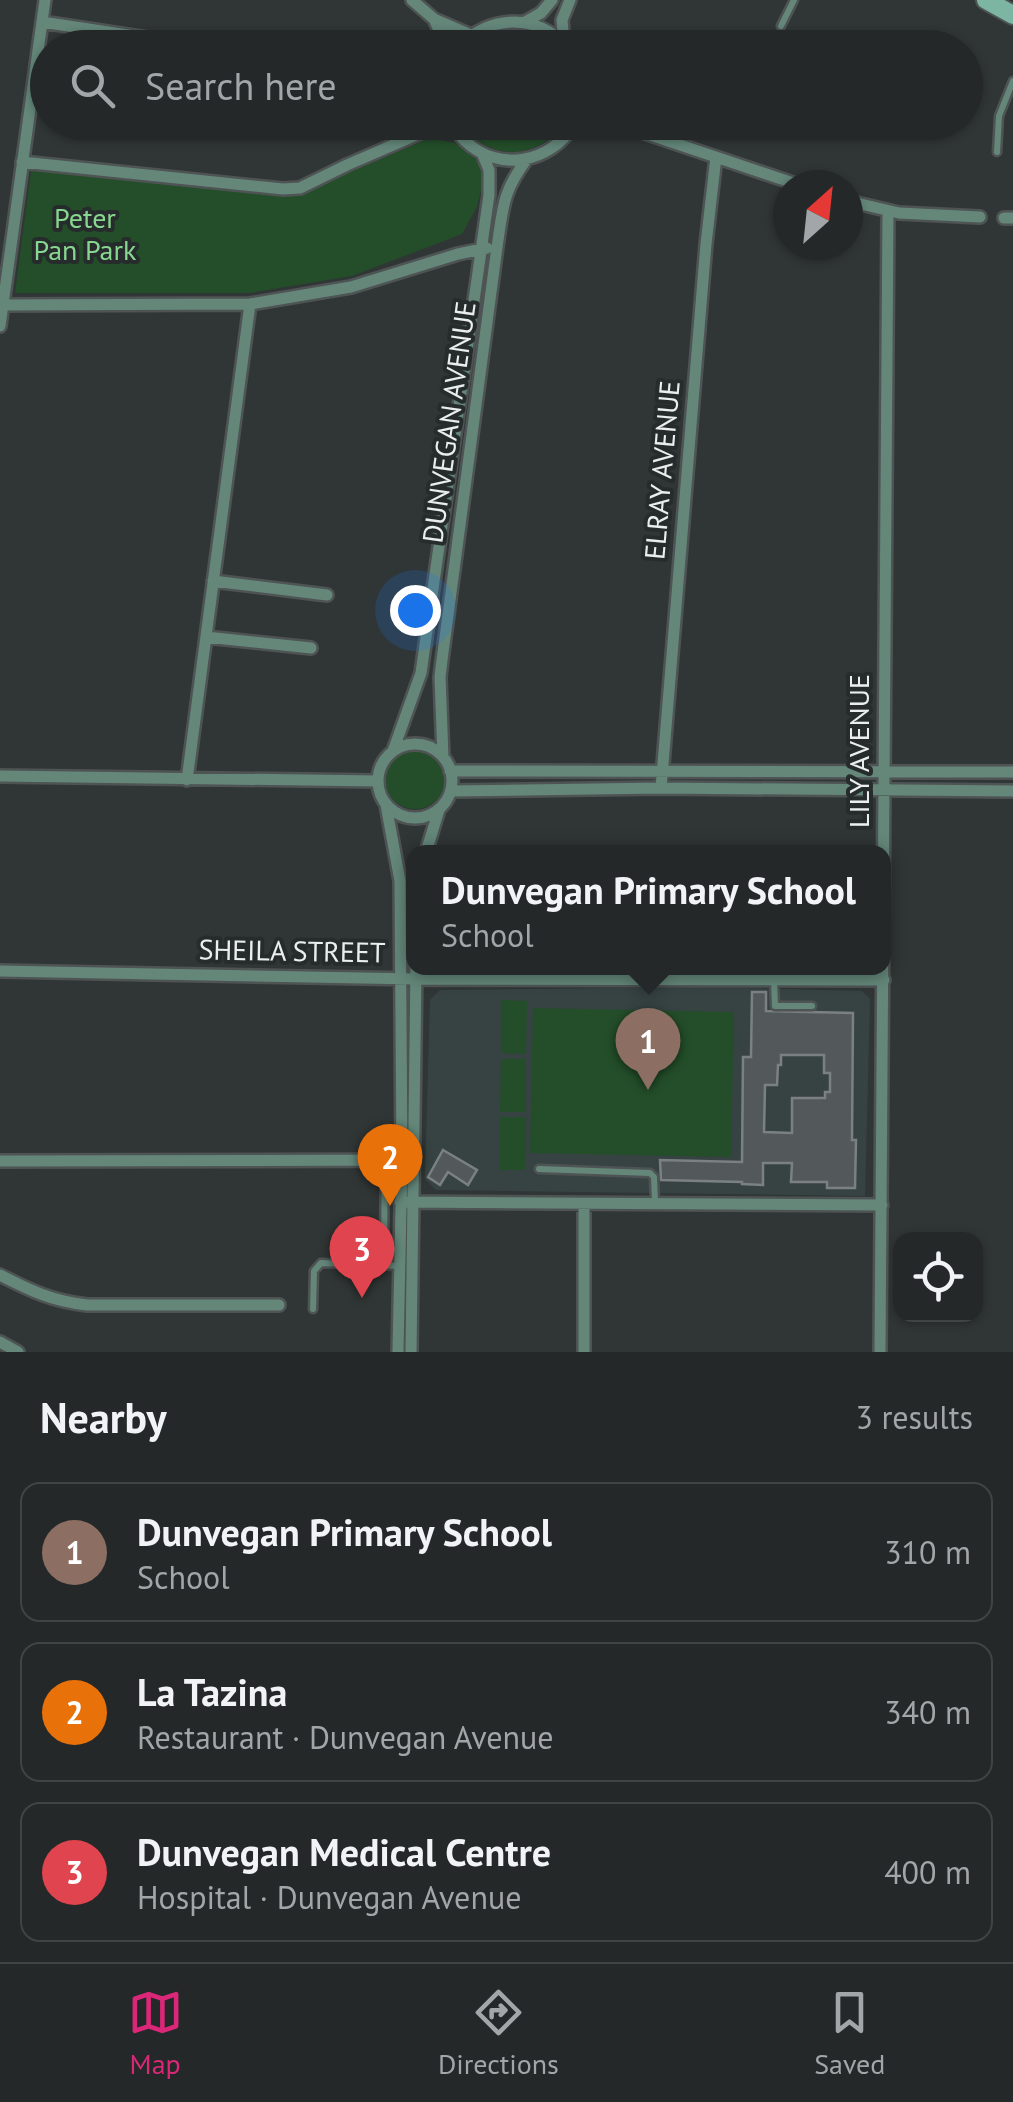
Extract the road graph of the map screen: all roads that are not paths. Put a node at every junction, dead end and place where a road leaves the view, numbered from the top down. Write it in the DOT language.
graph roads {
  1 [pos="46,0"];
  2 [pos="412,0"];
  3 [pos="552,0"];
  4 [pos="570,0"];
  5 [pos="794,0"];
  6 [pos="986,0"];
  7 [pos="1013,15"];
  8 [pos="434,19"];
  9 [pos="42,22"];
  10 [pos="525,22"];
  11 [pos="781,26"];
  12 [pos="41,30"];
  13 [pos="95,30"];
  14 [pos="439,30"];
  15 [pos="459,30"];
  16 [pos="481,30"];
  17 [pos="545,30"];
  18 [pos="564,30"];
  19 [pos="1013,81"];
  20 [pos="30,106"];
  21 [pos="406,140"];
  22 [pos="464,140"];
  23 [pos="561,140"];
  24 [pos="664,140"];
  25 [pos="997,152"];
  26 [pos="482,154"];
  27 [pos="716,158"];
  28 [pos="526,159"];
  29 [pos="22,162"];
  30 [pos="773,177"];
  31 [pos="863,204"];
  32 [pos="888,211"];
  33 [pos="980,218"];
  34 [pos="497,247"];
  35 [pos="482,249"];
  36 [pos="4,266"];
  37 [pos="3,304"];
  38 [pos="250,304"];
  39 [pos="0,326"];
  40 [pos="458,412"];
  41 [pos="475,414"];
  42 [pos="446,496"];
  43 [pos="464,498"];
  44 [pos="213,581"];
  45 [pos="433,589"];
  46 [pos="451,592"];
  47 [pos="327,596"];
  48 [pos="206,636"];
  49 [pos="311,648"];
  50 [pos="421,673"];
  51 [pos="440,677"];
  52 [pos="394,750"];
  53 [pos="443,757"];
  54 [pos="450,771"];
  55 [pos="1013,772"];
  56 [pos="662,773"];
  57 [pos="884,773"];
  58 [pos="0,776"];
  59 [pos="187,780"];
  60 [pos="377,780"];
  61 [pos="660,788"];
  62 [pos="884,788"];
  63 [pos="1013,790"];
  64 [pos="451,791"];
  65 [pos="386,805"];
  66 [pos="439,810"];
  67 [pos="428,845"];
  68 [pos="884,845"];
  69 [pos="406,881"];
  70 [pos="0,970"];
  71 [pos="410,975"];
  72 [pos="416,975"];
  73 [pos="518,975"];
  74 [pos="884,975"];
  75 [pos="400,978"];
  76 [pos="774,980"];
  77 [pos="884,980"];
  78 [pos="812,1006"];
  79 [pos="386,1160"];
  80 [pos="408,1160"];
  81 [pos="0,1161"];
  82 [pos="539,1169"];
  83 [pos="406,1202"];
  84 [pos="584,1204"];
  85 [pos="655,1204"];
  86 [pos="882,1205"];
  87 [pos="406,1253"];
  88 [pos="399,1266"];
  89 [pos="0,1275"];
  90 [pos="279,1304"];
  91 [pos="313,1309"];
  92 [pos="0,1342"];
  93 [pos="18,1352"];
  94 [pos="398,1352"];
  95 [pos="411,1352"];
  96 [pos="584,1352"];
  97 [pos="880,1352"];
  1 -- 9 [label="street"];
  2 -- 8 [label="street"];
  3 -- 10 [label="street"];
  4 -- 18 [label="street"];
  5 -- 11 [label="lane"];
  6 -- 7 [label="main road"];
  8 -- 14 [label="street"];
  8 -- 15 [label="street"];
  9 -- 12 [label="street"];
  9 -- 13 [label="street"];
  10 -- 16 [label="street"];
  10 -- 17 [label="street"];
  19 -- 25 [label="lane"];
  20 -- 29 [label="street"];
  21 -- 29 [label="street"];
  22 -- 26 [label="street"];
  23 -- 28 [label="street"];
  24 -- 27 [label="street"];
  26 -- 28 [label="street"];
  26 -- 35 [label="street, DUNVEGAN AVENUE"];
  27 -- 30 [label="street"];
  27 -- 56 [label="street, ELRAY AVENUE"];
  28 -- 34 [label="street, DUNVEGAN AVENUE"];
  29 -- 36 [label="street"];
  31 -- 32 [label="street"];
  32 -- 33 [label="street"];
  32 -- 57 [label="street, LILY AVENUE"];
  34 -- 35 [label="street"];
  34 -- 41 [label="street, DUNVEGAN AVENUE"];
  35 -- 38 [label="street"];
  35 -- 40 [label="street, DUNVEGAN AVENUE"];
  36 -- 37 [label="street"];
  37 -- 38 [label="street"];
  37 -- 39 [label="street"];
  38 -- 44 [label="street"];
  40 -- 41 [label="street"];
  40 -- 42 [label="street, DUNVEGAN AVENUE"];
  41 -- 43 [label="street, DUNVEGAN AVENUE"];
  42 -- 43 [label="street"];
  42 -- 45 [label="street, DUNVEGAN AVENUE"];
  43 -- 46 [label="street, DUNVEGAN AVENUE"];
  44 -- 47 [label="street"];
  44 -- 48 [label="street"];
  45 -- 46 [label="street"];
  45 -- 50 [label="street, DUNVEGAN AVENUE"];
  46 -- 51 [label="street, DUNVEGAN AVENUE"];
  48 -- 49 [label="street"];
  48 -- 59 [label="street"];
  50 -- 51 [label="street"];
  50 -- 52 [label="street, DUNVEGAN AVENUE"];
  51 -- 53 [label="street, DUNVEGAN AVENUE"];
  52 -- 53 [label="street"];
  52 -- 60 [label="street"];
  53 -- 54 [label="street"];
  54 -- 56 [label="street"];
  54 -- 64 [label="street"];
  55 -- 57 [label="street"];
  56 -- 57 [label="street"];
  56 -- 61 [label="street, ELRAY AVENUE"];
  57 -- 62 [label="street, LILY AVENUE"];
  58 -- 59 [label="street"];
  59 -- 60 [label="street"];
  60 -- 65 [label="street"];
  61 -- 62 [label="street"];
  61 -- 64 [label="street"];
  62 -- 63 [label="street"];
  62 -- 68 [label="street, LILY AVENUE"];
  64 -- 66 [label="street"];
  65 -- 66 [label="street"];
  65 -- 69 [label="street"];
  66 -- 67 [label="street"];
  69 -- 75 [label="street"];
  70 -- 75 [label="street, SHEILA STREET"];
  71 -- 75 [label="street, SHEILA STREET"];
  72 -- 80 [label="street"];
  73 -- 76 [label="street, SHEILA STREET"];
  74 -- 77 [label="street, LILY AVENUE"];
  75 -- 80 [label="street"];
  76 -- 77 [label="street, SHEILA STREET"];
  76 -- 78 [label="lane"];
  77 -- 86 [label="street, LILY AVENUE"];
  79 -- 80 [label="street"];
  79 -- 81 [label="street"];
  79 -- 87 [label="lane"];
  80 -- 83 [label="street"];
  82 -- 85 [label="lane"];
  83 -- 84 [label="street"];
  83 -- 87 [label="street"];
  84 -- 85 [label="street"];
  84 -- 96 [label="street"];
  85 -- 86 [label="street"];
  86 -- 97 [label="street, LILY AVENUE"];
  87 -- 88 [label="street"];
  87 -- 95 [label="street"];
  88 -- 91 [label="lane"];
  88 -- 94 [label="street"];
  89 -- 90 [label="street"];
  92 -- 93 [label="street"];
}
